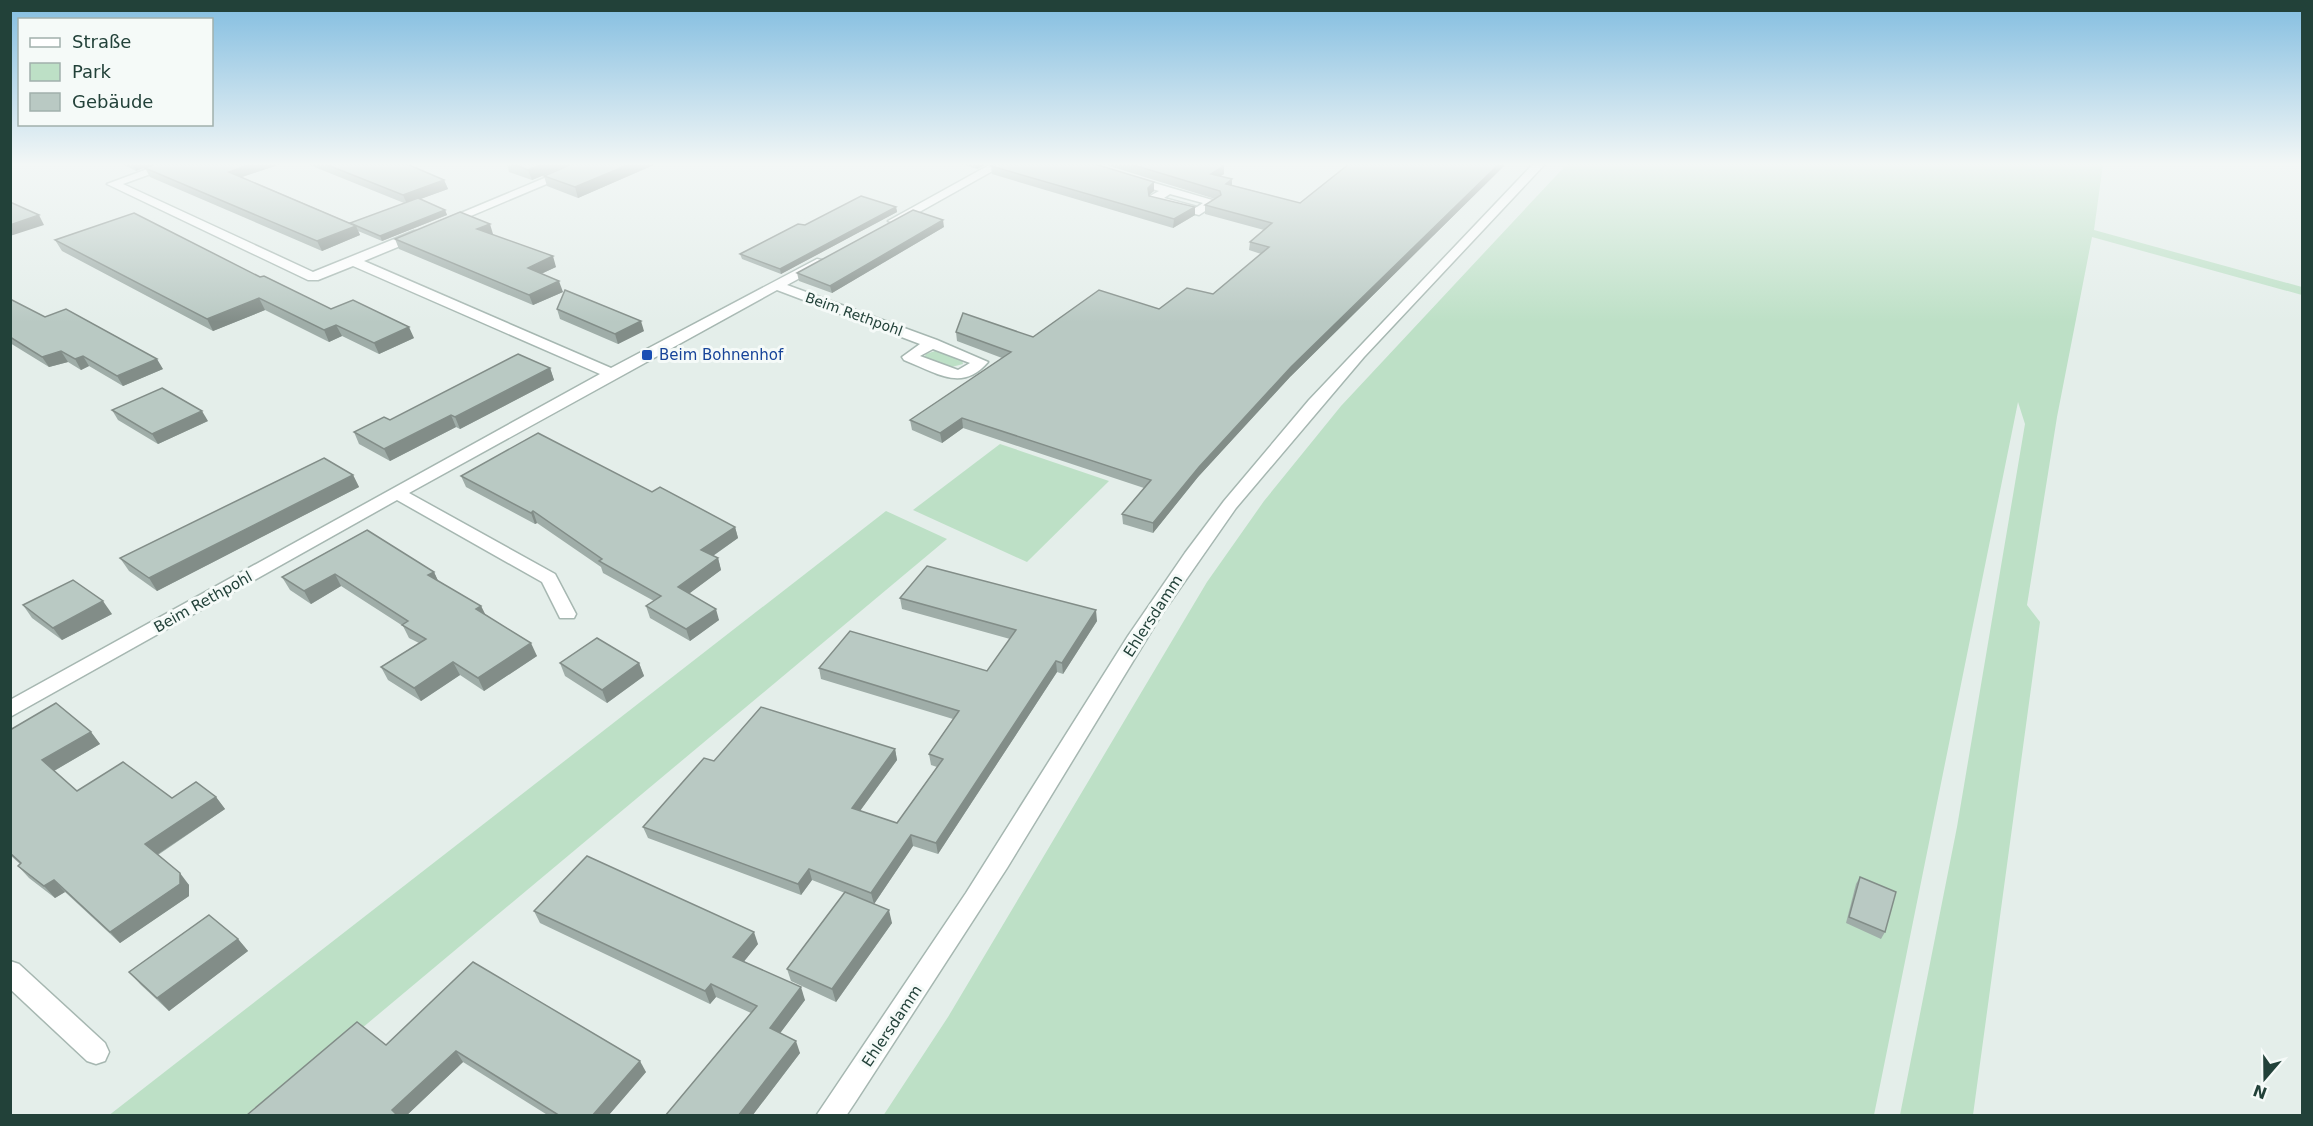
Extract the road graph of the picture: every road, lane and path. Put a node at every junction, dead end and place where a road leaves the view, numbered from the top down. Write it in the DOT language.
graph roads {
  1 [pos="184,217"];
  2 [pos="461,217"];
  3 [pos="902,217"];
  4 [pos="1490,217"];
  5 [pos="879,229"];
  6 [pos="827,257"];
  7 [pos="353,261"];
  8 [pos="776,285"];
  9 [pos="932,343"];
  10 [pos="611,374"];
  11 [pos="396,493"];
  12 [pos="567,614"];
  13 [pos="10,710"];
  14 [pos="10,972"];
  15 [pos="96,1052"];
  16 [pos="829,1116"];
  1 -- 7 [label="street"];
  2 -- 7 [label="street"];
  3 -- 5 [label="street"];
  4 -- 16 [label="street, Ehlersdamm"];
  6 -- 8 [label="street, Beim Rethpohl"];
  7 -- 10 [label="street"];
  8 -- 9 [label="street, Beim Rethpohl"];
  8 -- 10 [label="street, Beim Rethpohl"];
  10 -- 11 [label="street, Beim Rethpohl"];
  11 -- 12 [label="street"];
  11 -- 13 [label="street, Beim Rethpohl"];
  14 -- 15 [label="street"];
}
